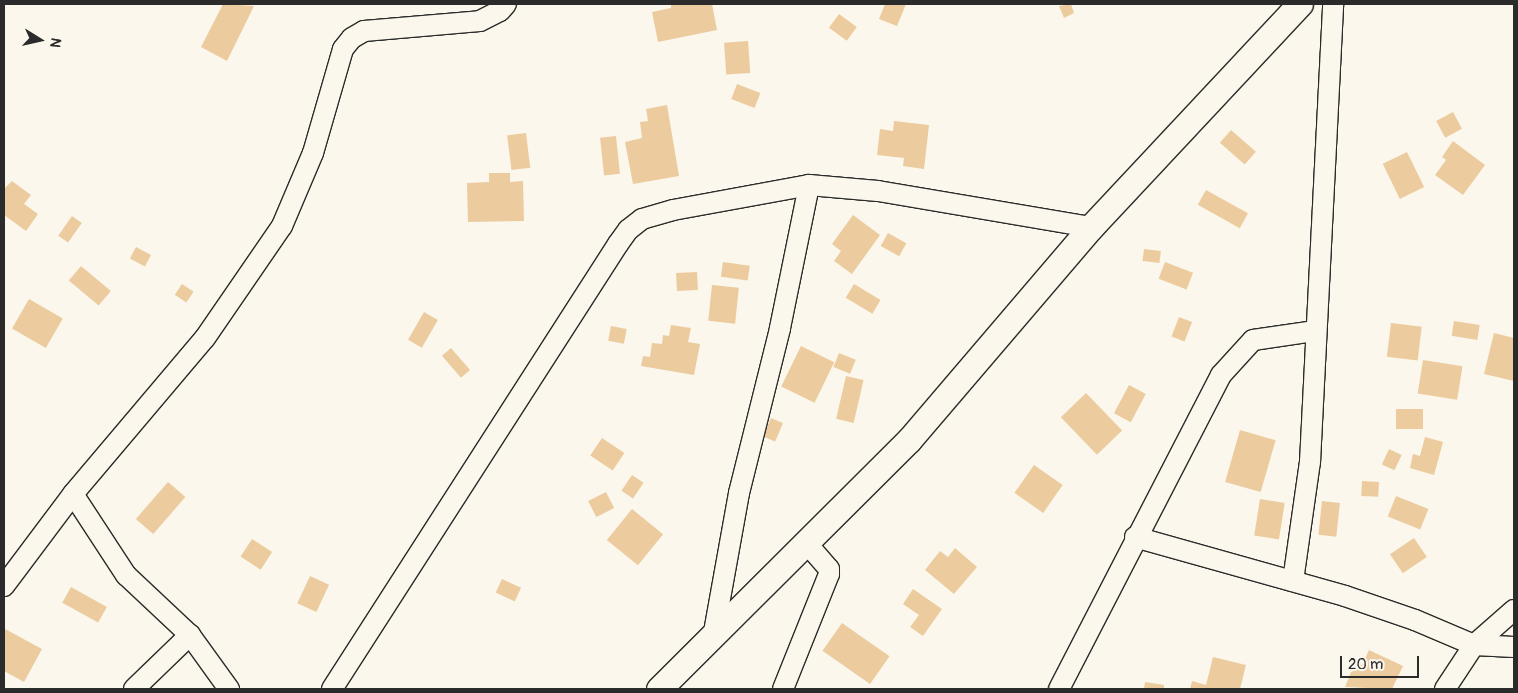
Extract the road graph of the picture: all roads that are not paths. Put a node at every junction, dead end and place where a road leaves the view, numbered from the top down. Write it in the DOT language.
graph roads {
  1 [pos="506,4"];
  2 [pos="1300,4"];
  3 [pos="1333,4"];
  4 [pos="810,185"];
  5 [pos="1090,227"];
  6 [pos="1315,331"];
  7 [pos="73,494"];
  8 [pos="1135,537"];
  9 [pos="806,543"];
  10 [pos="1293,581"];
  11 [pos="4,586"];
  12 [pos="1514,610"];
  13 [pos="714,632"];
  14 [pos="190,635"];
  15 [pos="1474,645"];
  16 [pos="1514,647"];
  17 [pos="787,688"];
  18 [pos="1057,688"];
  19 [pos="134,689"];
  20 [pos="229,689"];
  21 [pos="332,689"];
  22 [pos="659,689"];
  23 [pos="1445,689"];
  1 -- 7 [label="street"];
  2 -- 5 [label="street"];
  3 -- 6 [label="street"];
  4 -- 5 [label="street"];
  4 -- 13 [label="street"];
  4 -- 21 [label="street"];
  5 -- 9 [label="street"];
  6 -- 8 [label="street"];
  6 -- 10 [label="street"];
  7 -- 11 [label="street"];
  7 -- 14 [label="street"];
  8 -- 10 [label="street"];
  8 -- 18 [label="street"];
  9 -- 13 [label="street"];
  9 -- 17 [label="street"];
  10 -- 15 [label="street"];
  12 -- 15 [label="street"];
  13 -- 22 [label="street"];
  14 -- 19 [label="street"];
  14 -- 20 [label="street"];
  15 -- 16 [label="street"];
  15 -- 23 [label="street"];
}
